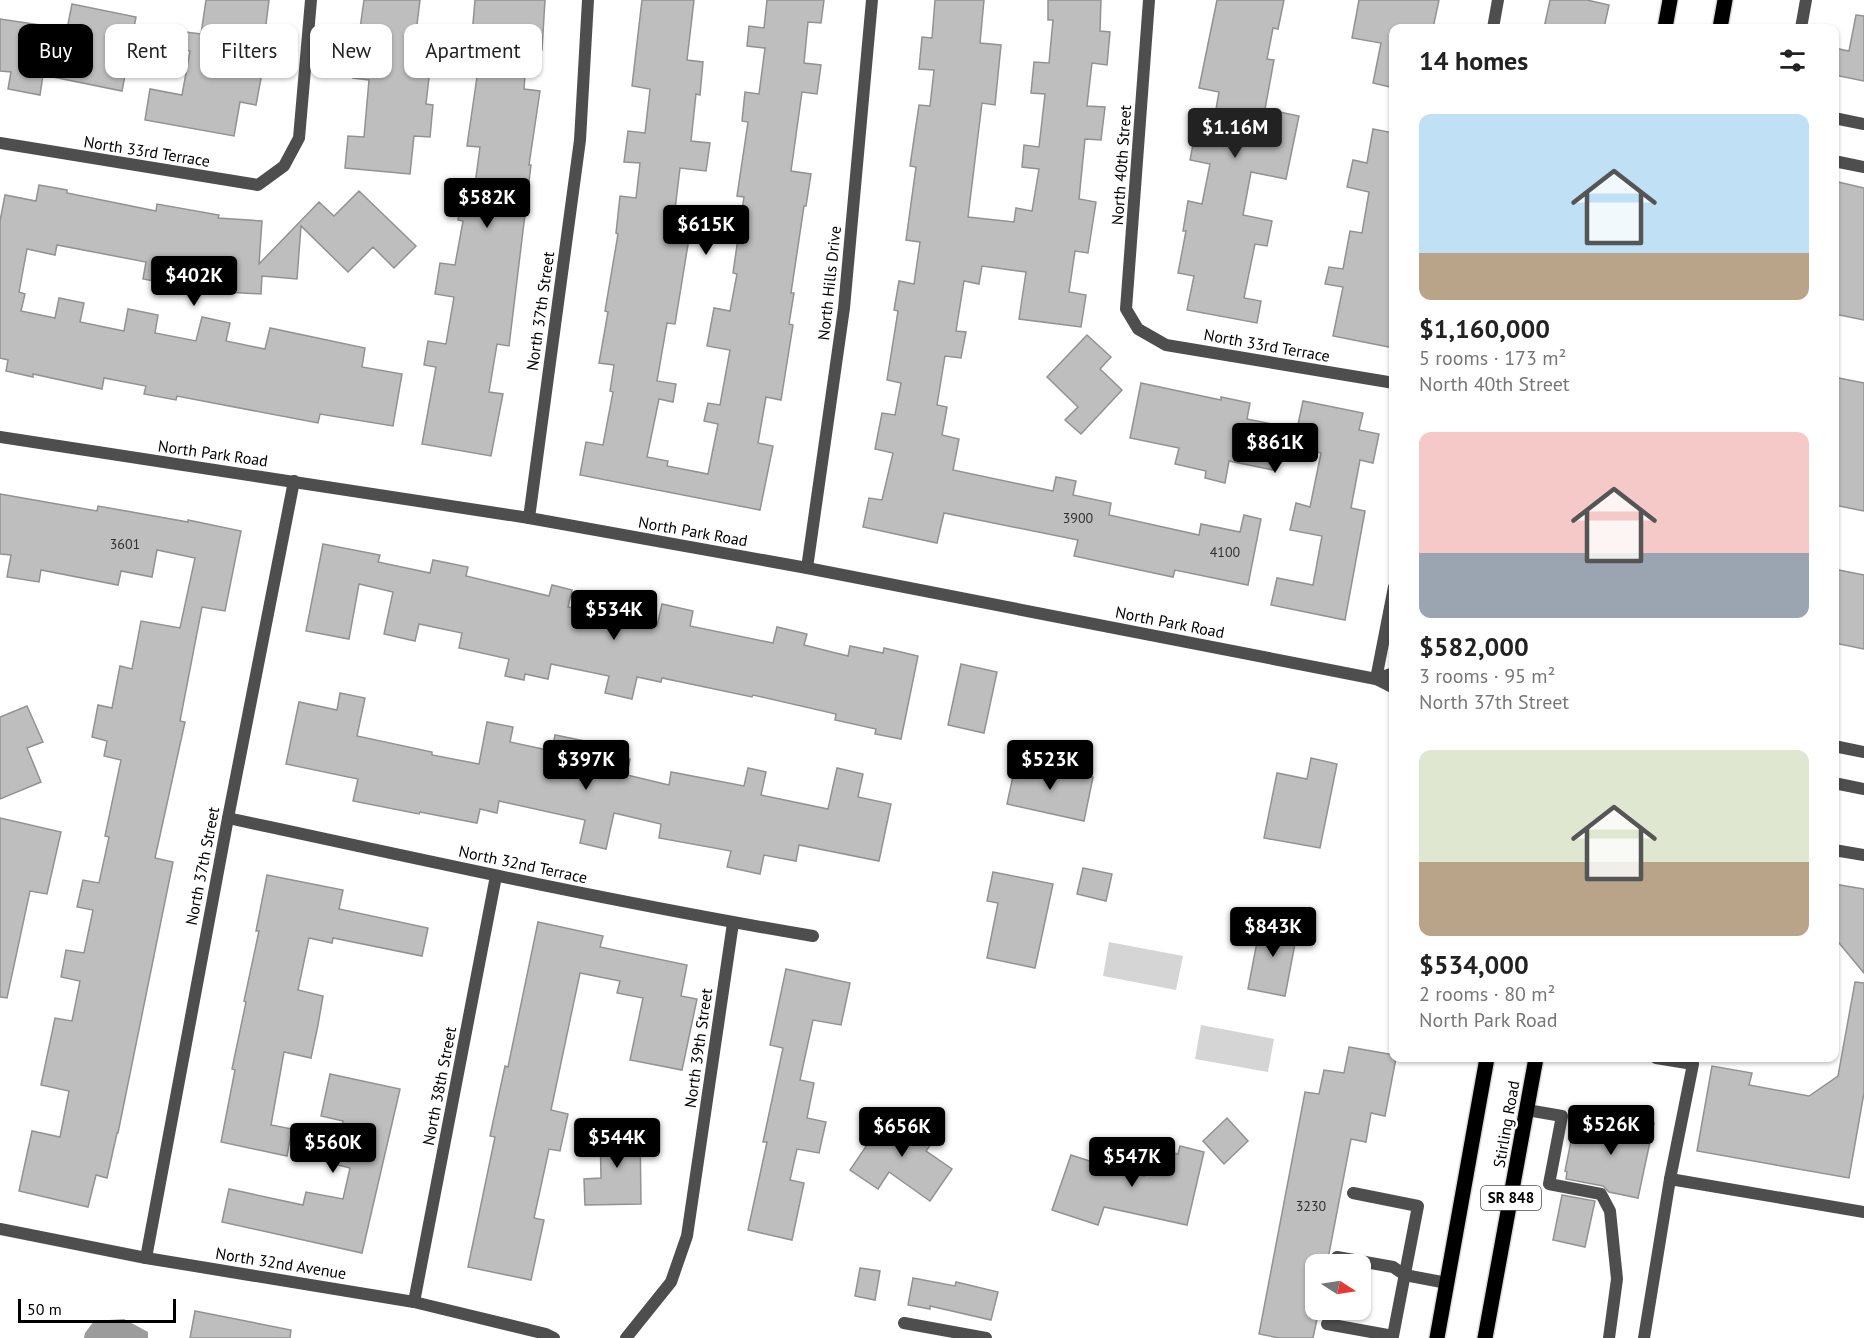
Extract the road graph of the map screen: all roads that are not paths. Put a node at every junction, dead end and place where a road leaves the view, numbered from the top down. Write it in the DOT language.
graph roads {
  1 [pos="311,0"];
  2 [pos="588,0"];
  3 [pos="872,0"];
  4 [pos="1149,0"];
  5 [pos="1498,0"];
  6 [pos="1670,0"];
  7 [pos="1725,0"];
  8 [pos="1806,0"];
  9 [pos="1494,24"];
  10 [pos="1666,24"];
  11 [pos="1721,24"];
  12 [pos="1802,24"];
  13 [pos="1839,119"];
  14 [pos="1864,123"];
  15 [pos="0,143"];
  16 [pos="1839,162"];
  17 [pos="1864,167"];
  18 [pos="1138,329"];
  19 [pos="1389,382"];
  20 [pos="0,437"];
  21 [pos="294,481"];
  22 [pos="530,518"];
  23 [pos="807,568"];
  24 [pos="1389,613"];
  25 [pos="1389,675"];
  26 [pos="1376,679"];
  27 [pos="1389,686"];
  28 [pos="1839,747"];
  29 [pos="1864,752"];
  30 [pos="1864,780"];
  31 [pos="1840,784"];
  32 [pos="1864,789"];
  33 [pos="228,818"];
  34 [pos="1839,851"];
  35 [pos="1864,855"];
  36 [pos="496,876"];
  37 [pos="733,923"];
  38 [pos="813,936"];
  39 [pos="1486,1062"];
  40 [pos="1535,1062"];
  41 [pos="1694,1062"];
  42 [pos="1527,1110"];
  43 [pos="1670,1179"];
  44 [pos="1353,1193"];
  45 [pos="1864,1212"];
  46 [pos="0,1229"];
  47 [pos="146,1258"];
  48 [pos="1371,1264"];
  49 [pos="1405,1275"];
  50 [pos="1447,1282"];
  51 [pos="414,1302"];
  52 [pos="904,1323"];
  53 [pos="1327,1324"];
  54 [pos="1439,1336"];
  55 [pos="554,1338"];
  56 [pos="626,1338"];
  57 [pos="986,1338"];
  58 [pos="1485,1338"];
  59 [pos="1609,1338"];
  60 [pos="1644,1338"];
  1 -- 15 [label="street, North 33rd Terrace"];
  2 -- 22 [label="street, North 37th Street"];
  3 -- 23 [label="street, North Hills Drive"];
  4 -- 18 [label="street, North 40th Street"];
  5 -- 9 [label="street"];
  6 -- 10 [label="main road"];
  7 -- 11 [label="main road"];
  8 -- 12 [label="street"];
  13 -- 14 [label="street"];
  16 -- 17 [label="street"];
  18 -- 19 [label="street, North 33rd Terrace"];
  20 -- 21 [label="street, North Park Road"];
  21 -- 22 [label="street, North Park Road"];
  21 -- 33 [label="street, North 37th Street"];
  22 -- 23 [label="street, North Park Road"];
  23 -- 26 [label="street, North Park Road"];
  24 -- 26 [label="street"];
  25 -- 26 [label="street, North Park Road"];
  26 -- 27 [label="street, North Park Road"];
  28 -- 29 [label="street"];
  30 -- 31 [label="street"];
  31 -- 32 [label="street"];
  33 -- 36 [label="street, North 32nd Terrace"];
  33 -- 47 [label="street, North 37th Street"];
  34 -- 35 [label="street"];
  36 -- 37 [label="street, North 32nd Terrace"];
  36 -- 51 [label="street, North 38th Street"];
  37 -- 38 [label="street, North 32nd Terrace"];
  37 -- 56 [label="street, North 39th Street"];
  39 -- 50 [label="main road, Stirling Road / SR 848"];
  40 -- 42 [label="main road, Stirling Road / SR 848"];
  41 -- 43 [label="street"];
  42 -- 58 [label="main road, Stirling Road / SR 848"];
  42 -- 59 [label="street"];
  43 -- 45 [label="street"];
  43 -- 60 [label="street"];
  44 -- 49 [label="street"];
  46 -- 47 [label="street, North 32nd Avenue"];
  47 -- 51 [label="street, North 32nd Avenue"];
  48 -- 49 [label="street"];
  49 -- 50 [label="street"];
  49 -- 53 [label="street"];
  50 -- 54 [label="main road, Stirling Road / SR 848"];
  51 -- 55 [label="street, North 32nd Avenue"];
  52 -- 57 [label="street"];
}
